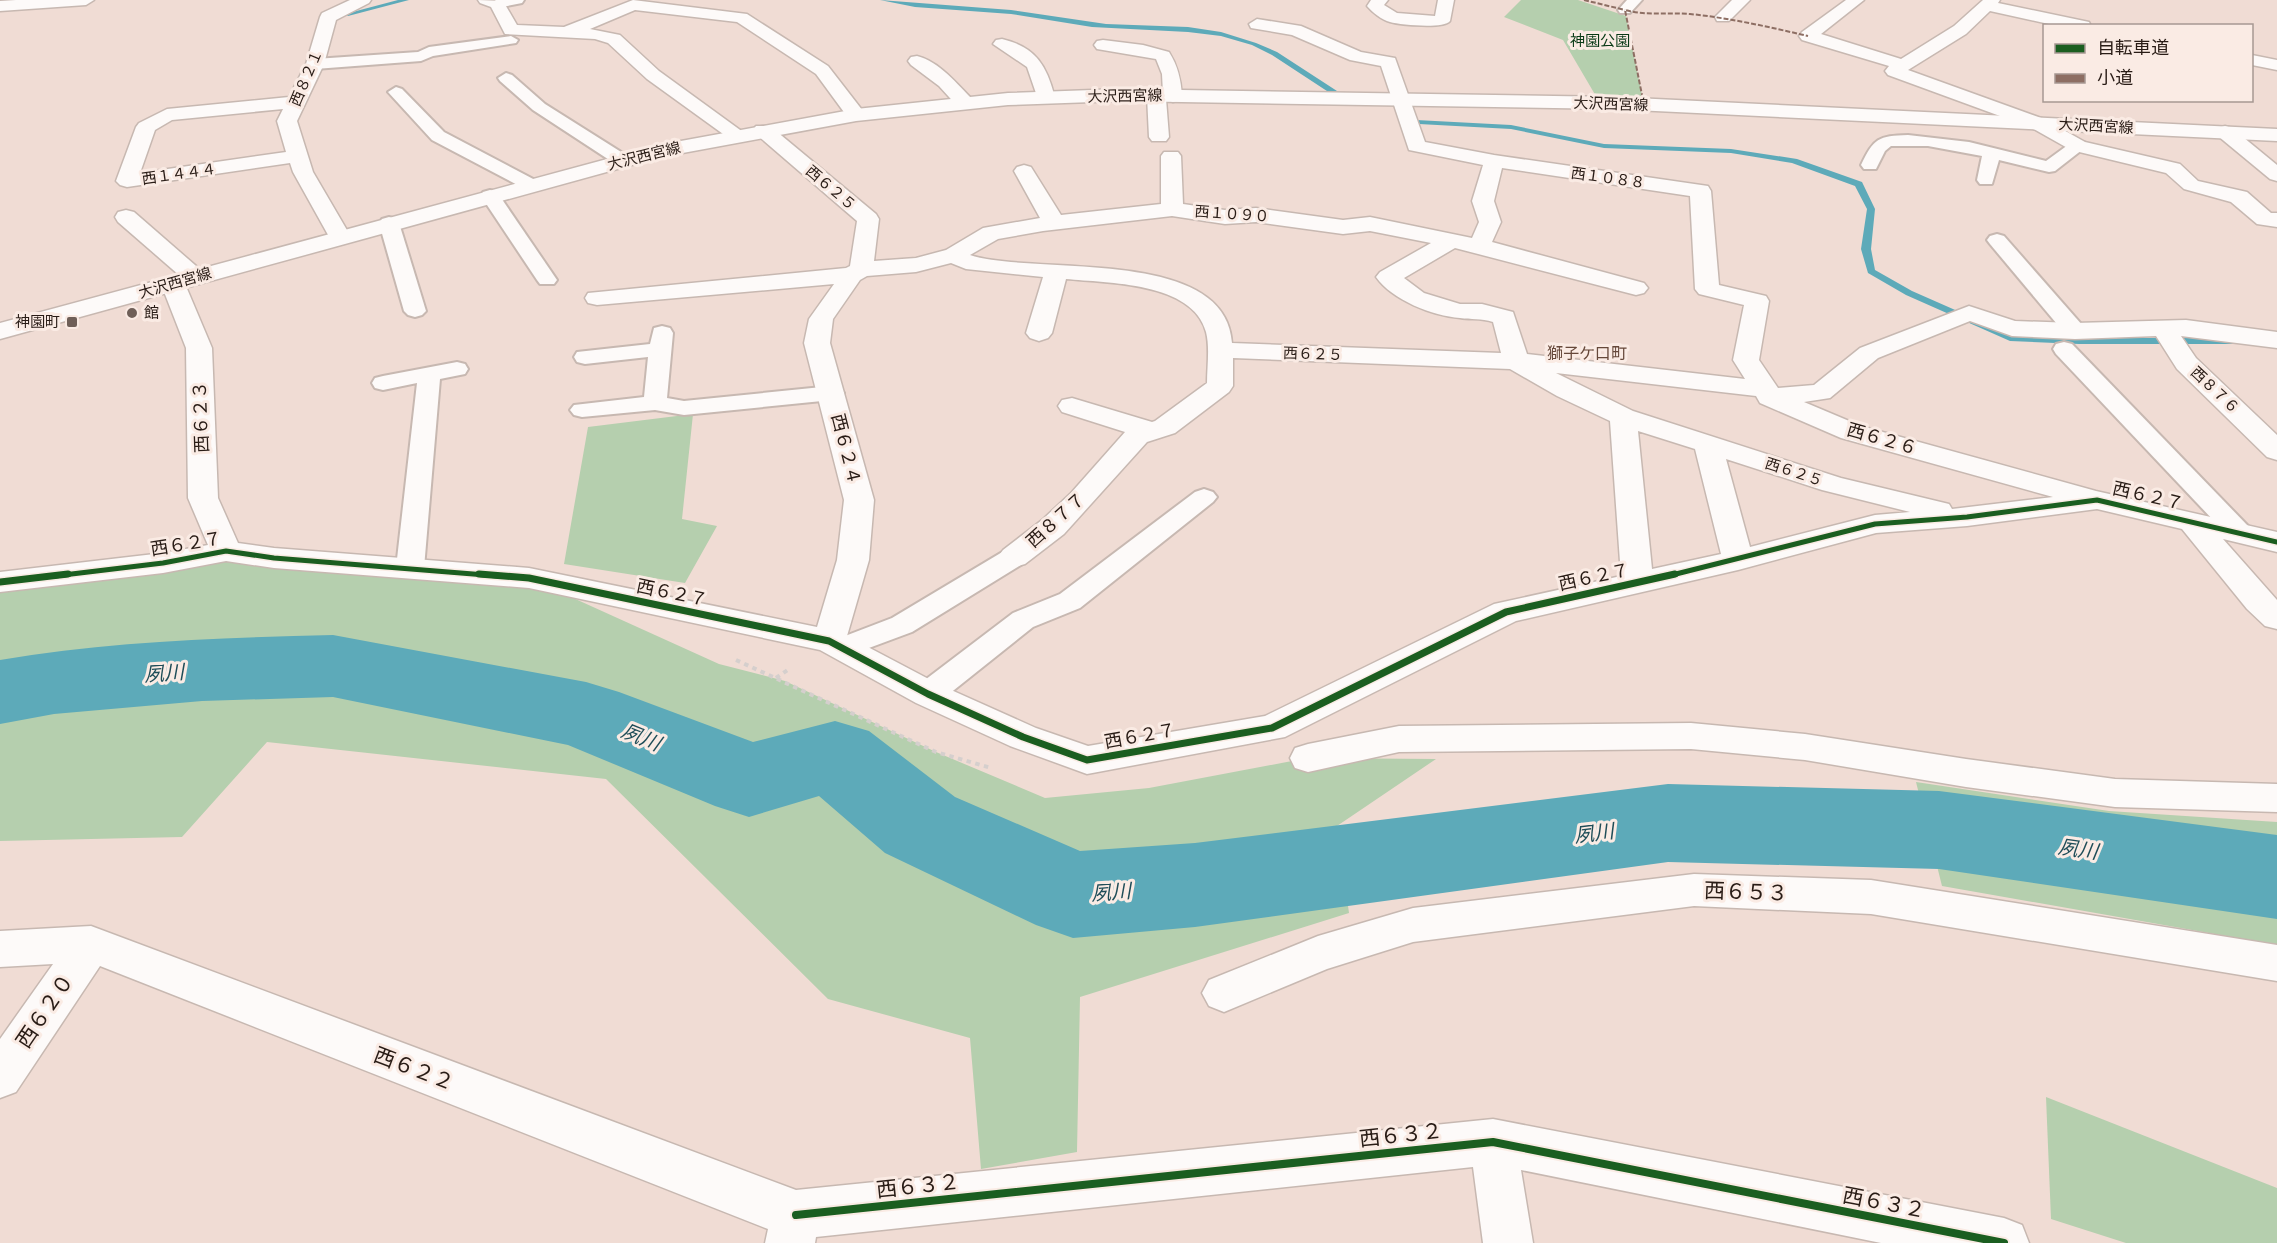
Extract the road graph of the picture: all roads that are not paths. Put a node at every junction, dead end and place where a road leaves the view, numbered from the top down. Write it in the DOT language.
graph roads {
  1 [pos="86,0"];
  2 [pos="363,0"];
  3 [pos="517,0"];
  4 [pos="1380,0"];
  5 [pos="1446,0"];
  6 [pos="1742,0"];
  7 [pos="1856,0"];
  8 [pos="491,2"];
  9 [pos="1989,2"];
  10 [pos="0,6"];
  11 [pos="1723,17"];
  12 [pos="1257,24"];
  13 [pos="2075,24"];
  14 [pos="565,33"];
  15 [pos="518,35"];
  16 [pos="1002,44"];
  17 [pos="1103,45"];
  18 [pos="500,56"];
  19 [pos="2253,60"];
  20 [pos="917,61"];
  21 [pos="315,64"];
  22 [pos="1903,65"];
  23 [pos="2277,65"];
  24 [pos="506,78"];
  25 [pos="396,92"];
  26 [pos="1164,96"];
  27 [pos="1046,98"];
  28 [pos="1401,100"];
  29 [pos="296,102"];
  30 [pos="966,104"];
  31 [pos="856,115"];
  32 [pos="2037,123"];
  33 [pos="763,130"];
  34 [pos="2224,132"];
  35 [pos="737,135"];
  36 [pos="2277,135"];
  37 [pos="1159,137"];
  38 [pos="2078,146"];
  39 [pos="1991,153"];
  40 [pos="298,156"];
  41 [pos="1171,156"];
  42 [pos="623,160"];
  43 [pos="1494,161"];
  44 [pos="1870,165"];
  45 [pos="1024,171"];
  46 [pos="2277,175"];
  47 [pos="1986,180"];
  48 [pos="531,185"];
  49 [pos="490,196"];
  50 [pos="1172,209"];
  51 [pos="126,217"];
  52 [pos="2277,220"];
  53 [pos="389,223"];
  54 [pos="1054,223"];
  55 [pos="340,237"];
  56 [pos="1453,240"];
  57 [pos="1997,240"];
  58 [pos="1479,246"];
  59 [pos="954,255"];
  60 [pos="1057,271"];
  61 [pos="857,272"];
  62 [pos="547,280"];
  63 [pos="184,281"];
  64 [pos="1636,288"];
  65 [pos="597,298"];
  66 [pos="415,311"];
  67 [pos="0,331"];
  68 [pos="1039,333"];
  69 [pos="2169,336"];
  70 [pos="2069,340"];
  71 [pos="2277,340"];
  72 [pos="1220,350"];
  73 [pos="585,357"];
  74 [pos="1516,361"];
  75 [pos="457,369"];
  76 [pos="429,374"];
  77 [pos="383,383"];
  78 [pos="832,393"];
  79 [pos="1766,393"];
  80 [pos="655,403"];
  81 [pos="1072,406"];
  82 [pos="582,410"];
  83 [pos="1623,417"];
  84 [pos="1151,431"];
  85 [pos="1708,445"];
  86 [pos="2277,451"];
  87 [pos="1204,497"];
  88 [pos="2097,500"];
  89 [pos="1967,517"];
  90 [pos="2192,522"];
  91 [pos="2241,534"];
  92 [pos="2277,542"];
  93 [pos="226,551"];
  94 [pos="1014,557"];
  95 [pos="1738,560"];
  96 [pos="410,568"];
  97 [pos="0,582"];
  98 [pos="1637,583"];
  99 [pos="2277,618"];
  100 [pos="835,645"];
  101 [pos="928,694"];
  102 [pos="1308,758"];
  103 [pos="2277,798"];
  104 [pos="91,945"];
  105 [pos="0,949"];
  106 [pos="2277,963"];
  107 [pos="1224,993"];
  108 [pos="0,1077"];
  109 [pos="1493,1142"];
  110 [pos="793,1229"];
  111 [pos="1508,1243"];
  112 [pos="2004,1243"];
  1 -- 10 [label="street"];
  2 -- 21 [label="street, 西８２１"];
  3 -- 8 [label="lane"];
  4 -- 5 [label="street"];
  6 -- 11 [label="street"];
  7 -- 22 [label="street"];
  8 -- 15 [label="street"];
  9 -- 13 [label="street"];
  9 -- 22 [label="street"];
  12 -- 28 [label="street"];
  14 -- 15 [label="street"];
  14 -- 31 [label="street"];
  14 -- 35 [label="street"];
  15 -- 18 [label="lane"];
  15 -- 21 [label="lane"];
  16 -- 27 [label="street"];
  17 -- 26 [label="street"];
  19 -- 23 [label="street"];
  20 -- 30 [label="street"];
  21 -- 29 [label="street, 西８２１"];
  22 -- 32 [label="street"];
  24 -- 42 [label="lane"];
  25 -- 48 [label="lane"];
  26 -- 27 [label="street, 大沢西宮線"];
  26 -- 28 [label="street, 大沢西宮線"];
  26 -- 37 [label="street"];
  27 -- 30 [label="street, 大沢西宮線"];
  28 -- 32 [label="street, 大沢西宮線"];
  28 -- 43 [label="street, 西１０８８"];
  29 -- 40 [label="street, 西８２１"];
  29 -- 40 [label="street, 西１４４４"];
  30 -- 31 [label="street, 大沢西宮線"];
  31 -- 33 [label="street, 大沢西宮線"];
  32 -- 34 [label="street, 大沢西宮線"];
  32 -- 38 [label="street"];
  33 -- 35 [label="street, 大沢西宮線"];
  33 -- 61 [label="street, 西６２５"];
  34 -- 36 [label="street, 大沢西宮線"];
  34 -- 46 [label="street"];
  35 -- 42 [label="street, 大沢西宮線"];
  38 -- 39 [label="lane"];
  38 -- 52 [label="street"];
  39 -- 44 [label="lane"];
  39 -- 47 [label="lane"];
  40 -- 55 [label="street, 西８２１"];
  41 -- 50 [label="street"];
  42 -- 48 [label="street, 大沢西宮線"];
  43 -- 58 [label="street"];
  43 -- 79 [label="street, 西１０８８"];
  45 -- 54 [label="street"];
  48 -- 49 [label="street, 大沢西宮線"];
  49 -- 53 [label="street, 大沢西宮線"];
  49 -- 62 [label="lane"];
  50 -- 54 [label="street, 西１０９０"];
  50 -- 56 [label="street, 西１０９０"];
  51 -- 63 [label="street"];
  53 -- 55 [label="street, 大沢西宮線"];
  53 -- 66 [label="lane"];
  54 -- 59 [label="street, 西１０９０"];
  55 -- 63 [label="street, 大沢西宮線"];
  56 -- 58 [label="street, 西１０９０"];
  56 -- 74 [label="street"];
  57 -- 70 [label="lane"];
  58 -- 64 [label="street, 西１０９０"];
  59 -- 60 [label="street"];
  59 -- 61 [label="street"];
  60 -- 68 [label="street"];
  60 -- 72 [label="street"];
  61 -- 65 [label="street"];
  61 -- 78 [label="street, 西６２４"];
  63 -- 67 [label="street, 大沢西宮線"];
  63 -- 93 [label="street, 西６２３"];
  69 -- 70 [label="street"];
  69 -- 71 [label="street"];
  69 -- 86 [label="street, 西８７６"];
  70 -- 79 [label="street"];
  70 -- 91 [label="lane"];
  72 -- 74 [label="street, 西６２５"];
  72 -- 84 [label="street, 西８７７"];
  73 -- 80 [label="lane"];
  74 -- 79 [label="street"];
  74 -- 83 [label="street, 西６２５"];
  75 -- 76 [label="lane"];
  76 -- 77 [label="lane"];
  76 -- 96 [label="lane"];
  78 -- 80 [label="lane"];
  78 -- 100 [label="street, 西６２４"];
  79 -- 88 [label="street, 西６２６"];
  80 -- 82 [label="lane"];
  81 -- 84 [label="street"];
  83 -- 85 [label="street, 西６２５"];
  83 -- 98 [label="street"];
  84 -- 94 [label="street, 西８７７"];
  85 -- 89 [label="street, 西６２５"];
  85 -- 95 [label="street"];
  87 -- 101 [label="lane"];
  88 -- 89 [label="street, 西６２７"];
  88 -- 90 [label="street, 西６２７"];
  89 -- 95 [label="street, 西６２７"];
  90 -- 91 [label="street, 西６２７"];
  90 -- 99 [label="street"];
  91 -- 92 [label="street, 西６２７"];
  93 -- 96 [label="street, 西６２７"];
  93 -- 97 [label="street, 西６２７"];
  94 -- 100 [label="lane, 西８７７"];
  95 -- 98 [label="street, 西６２７"];
  96 -- 100 [label="street, 西６２７"];
  98 -- 101 [label="street, 西６２７"];
  100 -- 101 [label="street, 西６２７"];
  102 -- 103 [label="street"];
  104 -- 105 [label="street, 西６２２"];
  104 -- 108 [label="street, 西６２０"];
  104 -- 110 [label="street, 西６２２"];
  106 -- 107 [label="street, 西６５３"];
  109 -- 110 [label="street, 西６３２"];
  109 -- 111 [label="street"];
  109 -- 112 [label="street, 西６３２"];
}
